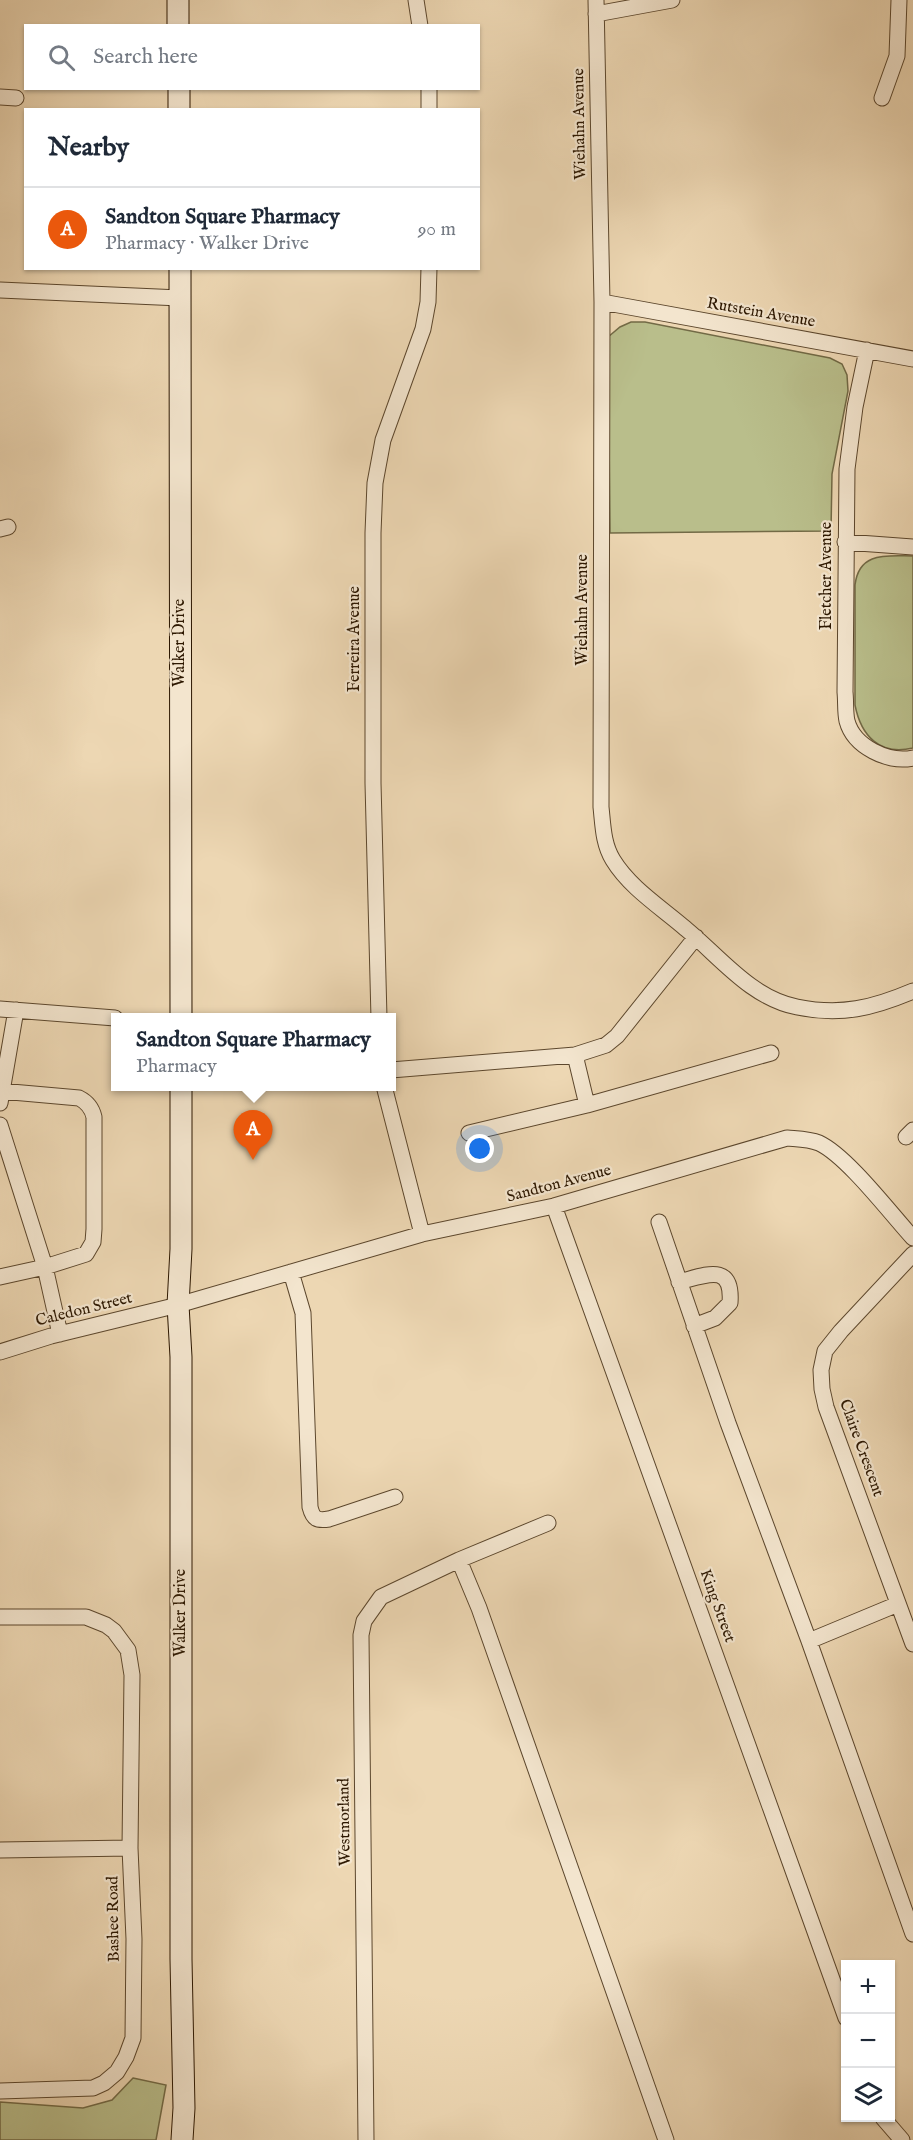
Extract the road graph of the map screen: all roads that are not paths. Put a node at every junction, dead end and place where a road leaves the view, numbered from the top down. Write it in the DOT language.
graph roads {
  1 [pos="178,0"];
  2 [pos="416,0"];
  3 [pos="672,0"];
  4 [pos="899,0"];
  5 [pos="596,7"];
  6 [pos="178,24"];
  7 [pos="420,24"];
  8 [pos="179,90"];
  9 [pos="429,90"];
  10 [pos="0,97"];
  11 [pos="16,98"];
  12 [pos="882,98"];
  13 [pos="179,108"];
  14 [pos="429,108"];
  15 [pos="180,270"];
  16 [pos="429,270"];
  17 [pos="0,290"];
  18 [pos="180,298"];
  19 [pos="602,302"];
  20 [pos="867,350"];
  21 [pos="913,359"];
  22 [pos="845,542"];
  23 [pos="913,547"];
  24 [pos="913,758"];
  25 [pos="696,938"];
  26 [pos="913,991"];
  27 [pos="0,1009"];
  28 [pos="16,1010"];
  29 [pos="181,1013"];
  30 [pos="379,1013"];
  31 [pos="111,1018"];
  32 [pos="771,1053"];
  33 [pos="575,1055"];
  34 [pos="396,1070"];
  35 [pos="181,1091"];
  36 [pos="385,1091"];
  37 [pos="1,1095"];
  38 [pos="587,1105"];
  39 [pos="0,1125"];
  40 [pos="469,1133"];
  41 [pos="7,1175"];
  42 [pos="554,1206"];
  43 [pos="659,1222"];
  44 [pos="422,1234"];
  45 [pos="913,1238"];
  46 [pos="913,1254"];
  47 [pos="45,1267"];
  48 [pos="291,1272"];
  49 [pos="0,1277"];
  50 [pos="679,1282"];
  51 [pos="178,1305"];
  52 [pos="694,1326"];
  53 [pos="60,1334"];
  54 [pos="0,1352"];
  55 [pos="395,1497"];
  56 [pos="548,1523"];
  57 [pos="459,1560"];
  58 [pos="898,1604"];
  59 [pos="0,1617"];
  60 [pos="809,1641"];
  61 [pos="913,1644"];
  62 [pos="130,1848"];
  63 [pos="0,1850"];
  64 [pos="913,1934"];
  65 [pos="845,2014"];
  66 [pos="0,2091"];
  67 [pos="886,2122"];
  68 [pos="182,2140"];
  69 [pos="366,2140"];
  70 [pos="666,2140"];
  71 [pos="902,2140"];
  1 -- 6 [label="street"];
  2 -- 7 [label="street"];
  3 -- 5 [label="street"];
  4 -- 12 [label="street"];
  5 -- 19 [label="street, Wiehahn Avenue"];
  8 -- 13 [label="street"];
  9 -- 14 [label="street"];
  10 -- 11 [label="street"];
  15 -- 18 [label="street, Walker Drive"];
  16 -- 30 [label="street, Ferreira Avenue"];
  17 -- 18 [label="street"];
  18 -- 29 [label="street, Walker Drive"];
  19 -- 20 [label="street, Rutstein Avenue"];
  19 -- 25 [label="street, Wiehahn Avenue"];
  20 -- 21 [label="street, Rutstein Avenue"];
  20 -- 22 [label="street, Fletcher Avenue"];
  22 -- 23 [label="street"];
  22 -- 24 [label="street, Fletcher Avenue"];
  25 -- 26 [label="street, Wiehahn Avenue"];
  25 -- 33 [label="street"];
  27 -- 28 [label="street"];
  28 -- 31 [label="street"];
  28 -- 37 [label="street"];
  32 -- 38 [label="street"];
  33 -- 34 [label="street"];
  33 -- 38 [label="street"];
  35 -- 51 [label="street, Walker Drive"];
  36 -- 44 [label="street"];
  37 -- 47 [label="street"];
  38 -- 40 [label="street"];
  39 -- 41 [label="street"];
  41 -- 47 [label="street"];
  42 -- 44 [label="street, Sandton Avenue"];
  42 -- 45 [label="street, Sandton Avenue"];
  42 -- 65 [label="street, King Street"];
  43 -- 50 [label="street"];
  44 -- 48 [label="street, Sandton Avenue"];
  46 -- 58 [label="street, Claire Crescent"];
  47 -- 49 [label="street"];
  47 -- 53 [label="street"];
  48 -- 51 [label="street, Sandton Avenue"];
  48 -- 55 [label="street"];
  50 -- 52 [label="street"];
  50 -- 52 [label="street"];
  51 -- 53 [label="street, Caledon Street"];
  51 -- 68 [label="street, Walker Drive"];
  52 -- 60 [label="street"];
  53 -- 54 [label="street, Caledon Street"];
  56 -- 57 [label="street, Westmorland"];
  57 -- 69 [label="street, Westmorland"];
  57 -- 70 [label="street"];
  58 -- 60 [label="street"];
  58 -- 61 [label="street, Claire Crescent"];
  59 -- 62 [label="street, Bashee Road"];
  60 -- 64 [label="street"];
  62 -- 63 [label="street"];
  62 -- 66 [label="street, Bashee Road"];
  67 -- 71 [label="street"];
}
